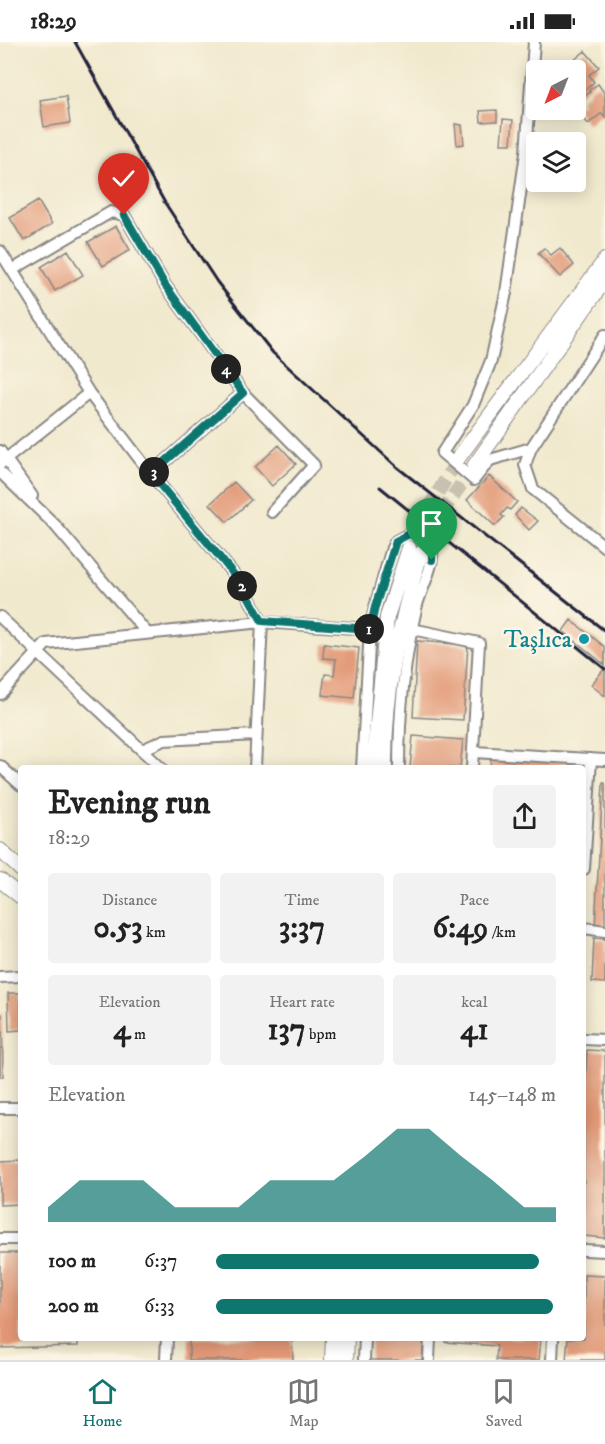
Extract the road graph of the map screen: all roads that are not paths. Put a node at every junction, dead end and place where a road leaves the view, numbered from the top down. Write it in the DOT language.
graph roads {
  1 [pos="534,42"];
  2 [pos="0,251"];
  3 [pos="605,260"];
  4 [pos="12,270"];
  5 [pos="605,280"];
  6 [pos="605,335"];
  7 [pos="89,393"];
  8 [pos="243,393"];
  9 [pos="531,448"];
  10 [pos="459,457"];
  11 [pos="2,459"];
  12 [pos="474,466"];
  13 [pos="0,472"];
  14 [pos="151,474"];
  15 [pos="272,512"];
  16 [pos="54,524"];
  17 [pos="605,547"];
  18 [pos="0,617"];
  19 [pos="262,621"];
  20 [pos="370,629"];
  21 [pos="412,629"];
  22 [pos="147,633"];
  23 [pos="38,652"];
  24 [pos="0,694"];
  25 [pos="256,735"];
  26 [pos="142,750"];
  27 [pos="474,752"];
  28 [pos="591,759"];
  29 [pos="605,760"];
  30 [pos="158,765"];
  31 [pos="255,765"];
  32 [pos="362,765"];
  33 [pos="373,765"];
  34 [pos="385,765"];
  35 [pos="399,765"];
  36 [pos="472,765"];
  37 [pos="0,766"];
  38 [pos="18,782"];
  39 [pos="586,838"];
  40 [pos="0,850"];
  41 [pos="18,867"];
  42 [pos="0,880"];
  43 [pos="18,895"];
  44 [pos="586,928"];
  45 [pos="605,931"];
  46 [pos="18,976"];
  47 [pos="0,977"];
  48 [pos="586,1039"];
  49 [pos="605,1040"];
  50 [pos="0,1108"];
  51 [pos="18,1108"];
  52 [pos="0,1239"];
  53 [pos="18,1239"];
  54 [pos="586,1250"];
  55 [pos="605,1251"];
  56 [pos="167,1341"];
  57 [pos="333,1341"];
  58 [pos="347,1341"];
  59 [pos="365,1341"];
  60 [pos="430,1341"];
  61 [pos="553,1341"];
  62 [pos="166,1360"];
  63 [pos="332,1360"];
  64 [pos="346,1360"];
  65 [pos="364,1360"];
  66 [pos="429,1360"];
  67 [pos="552,1360"];
  1 -- 9 [label="street"];
  2 -- 4 [label="street"];
  3 -- 10 [label="main road"];
  4 -- 7 [label="street"];
  4 -- 8 [label="street"];
  5 -- 12 [label="main road"];
  6 -- 9 [label="street"];
  7 -- 11 [label="street"];
  7 -- 14 [label="street"];
  8 -- 14 [label="street"];
  8 -- 15 [label="street"];
  9 -- 17 [label="street"];
  11 -- 16 [label="street"];
  13 -- 16 [label="street"];
  14 -- 19 [label="street"];
  16 -- 22 [label="street"];
  18 -- 23 [label="street"];
  19 -- 20 [label="street"];
  19 -- 22 [label="street"];
  19 -- 25 [label="street"];
  20 -- 21 [label="street"];
  20 -- 32 [label="street"];
  21 -- 27 [label="street"];
  21 -- 35 [label="street"];
  22 -- 23 [label="street"];
  23 -- 24 [label="street"];
  23 -- 26 [label="street"];
  25 -- 26 [label="street"];
  25 -- 31 [label="street"];
  26 -- 30 [label="street"];
  27 -- 28 [label="street"];
  27 -- 36 [label="street"];
  28 -- 29 [label="street"];
  28 -- 39 [label="street"];
  33 -- 34 [label="main road"];
  37 -- 38 [label="street"];
  40 -- 41 [label="main road"];
  42 -- 43 [label="main road"];
  44 -- 45 [label="street"];
  46 -- 47 [label="street"];
  48 -- 49 [label="street"];
  50 -- 51 [label="street"];
  52 -- 53 [label="street"];
  54 -- 55 [label="street"];
  56 -- 62 [label="street"];
  57 -- 63 [label="main road"];
  58 -- 64 [label="main road"];
  59 -- 65 [label="street"];
  60 -- 66 [label="street"];
  61 -- 67 [label="street"];
}
